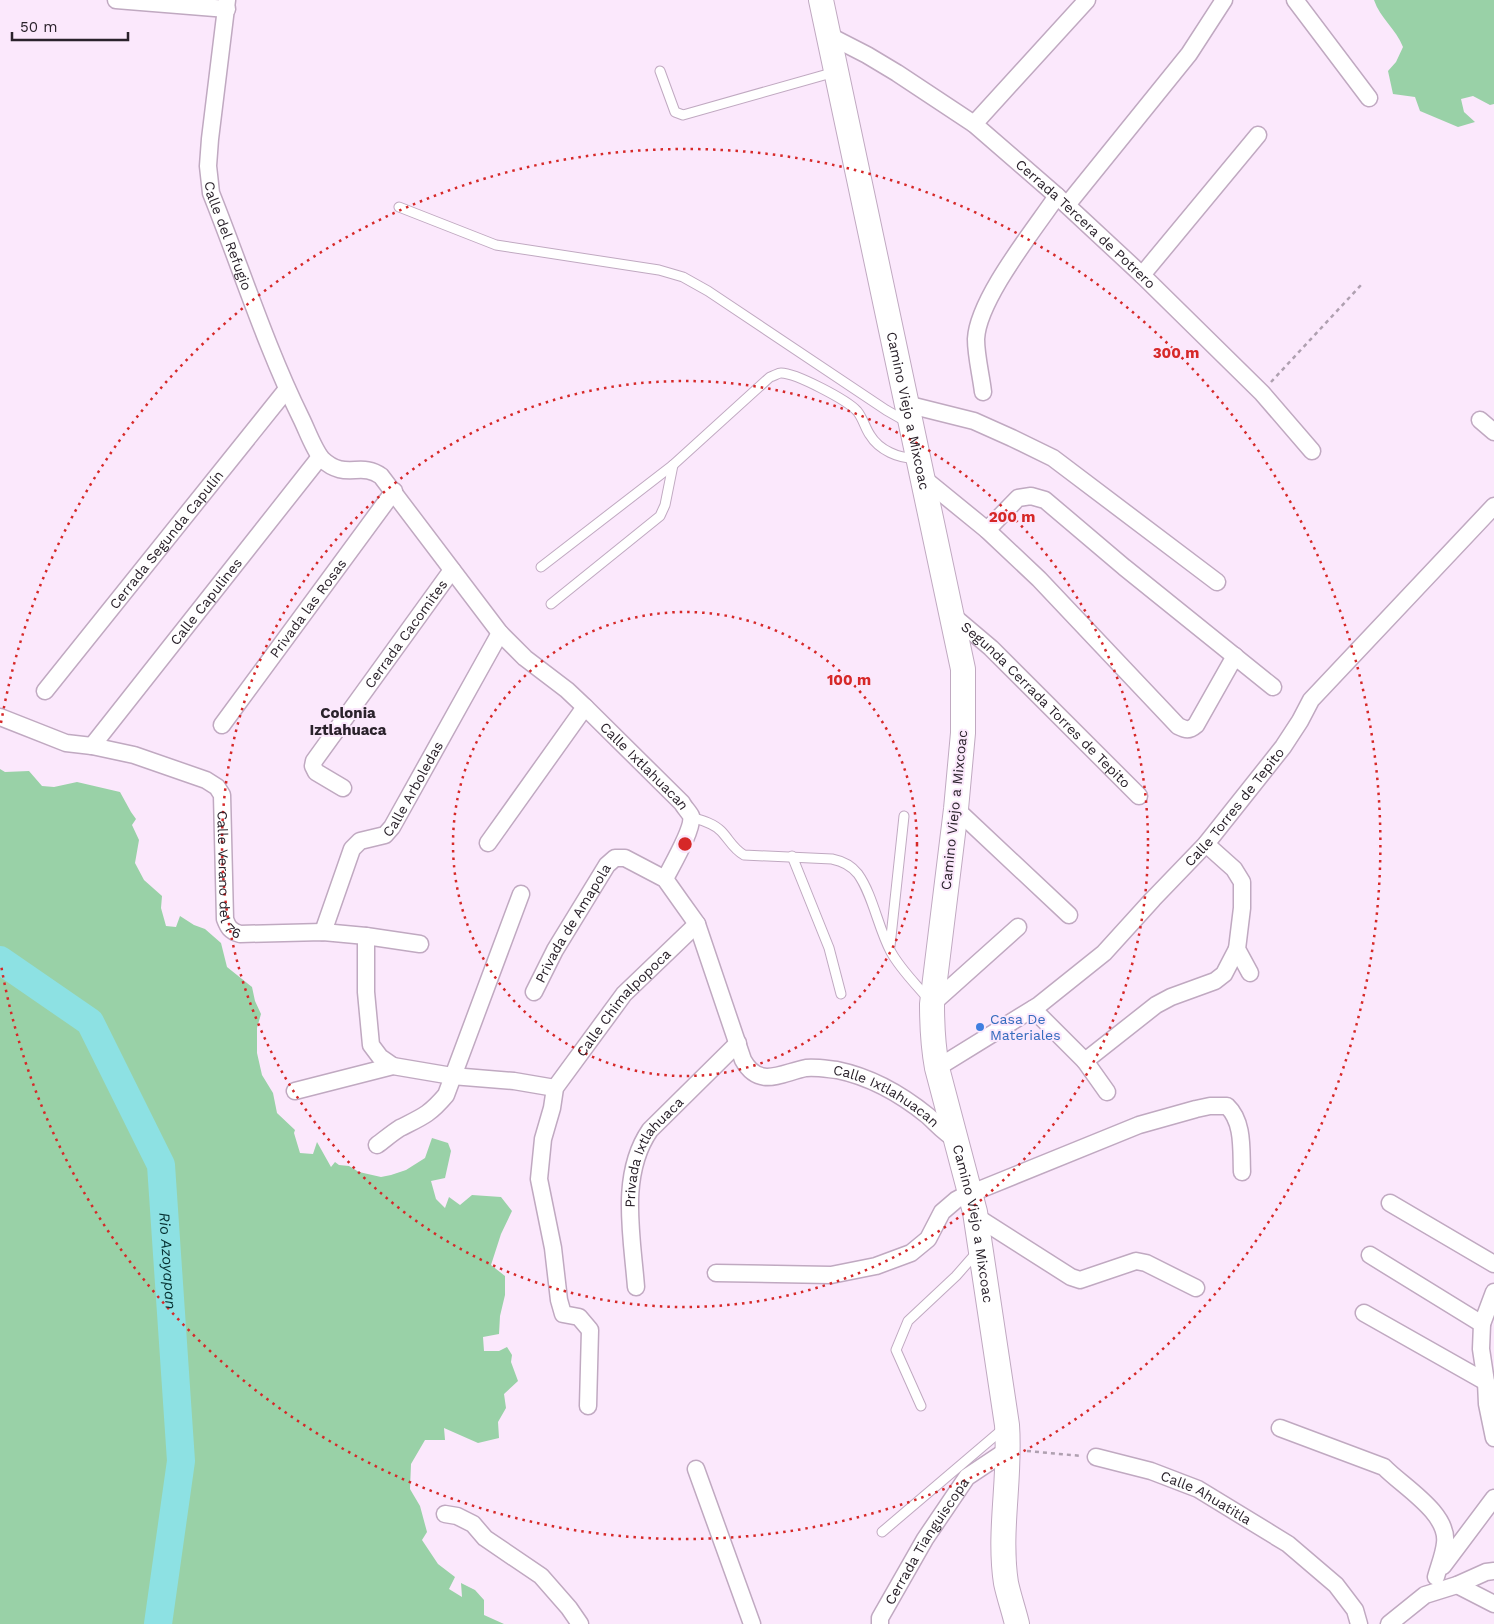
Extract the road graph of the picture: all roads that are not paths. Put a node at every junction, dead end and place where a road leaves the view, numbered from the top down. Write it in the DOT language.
graph roads {
  1 [pos="116,0"];
  2 [pos="821,0"];
  3 [pos="1087,0"];
  4 [pos="1224,0"];
  5 [pos="1295,0"];
  6 [pos="227,4"];
  7 [pos="828,35"];
  8 [pos="660,71"];
  9 [pos="836,72"];
  10 [pos="1369,98"];
  11 [pos="974,124"];
  12 [pos="1258,135"];
  13 [pos="1062,201"];
  14 [pos="399,207"];
  15 [pos="1142,275"];
  16 [pos="287,389"];
  17 [pos="983,392"];
  18 [pos="909,414"];
  19 [pos="1480,420"];
  20 [pos="1494,432"];
  21 [pos="1312,451"];
  22 [pos="320,457"];
  23 [pos="673,465"];
  24 [pos="920,468"];
  25 [pos="394,490"];
  26 [pos="1494,506"];
  27 [pos="987,530"];
  28 [pos="541,567"];
  29 [pos="452,570"];
  30 [pos="1217,582"];
  31 [pos="551,604"];
  32 [pos="952,615"];
  33 [pos="500,633"];
  34 [pos="1235,656"];
  35 [pos="1273,687"];
  36 [pos="45,691"];
  37 [pos="585,707"];
  38 [pos="0,717"];
  39 [pos="222,725"];
  40 [pos="92,746"];
  41 [pos="343,788"];
  42 [pos="1139,796"];
  43 [pos="956,809"];
  44 [pos="904,816"];
  45 [pos="691,817"];
  46 [pos="488,843"];
  47 [pos="1206,844"];
  48 [pos="792,856"];
  49 [pos="665,879"];
  50 [pos="521,894"];
  51 [pos="1069,915"];
  52 [pos="696,924"];
  53 [pos="1018,927"];
  54 [pos="323,932"];
  55 [pos="366,936"];
  56 [pos="420,944"];
  57 [pos="890,949"];
  58 [pos="1237,949"];
  59 [pos="1250,973"];
  60 [pos="534,992"];
  61 [pos="841,994"];
  62 [pos="932,1004"];
  63 [pos="1033,1009"];
  64 [pos="738,1043"];
  65 [pos="1085,1061"];
  66 [pos="393,1066"];
  67 [pos="938,1068"];
  68 [pos="452,1076"];
  69 [pos="555,1088"];
  70 [pos="296,1091"];
  71 [pos="1107,1092"];
  72 [pos="957,1140"];
  73 [pos="377,1145"];
  74 [pos="1242,1172"];
  75 [pos="973,1202"];
  76 [pos="1390,1203"];
  77 [pos="981,1247"];
  78 [pos="1370,1255"];
  79 [pos="1494,1264"];
  80 [pos="716,1273"];
  81 [pos="636,1287"];
  82 [pos="1196,1288"];
  83 [pos="1494,1292"];
  84 [pos="1364,1313"];
  85 [pos="1482,1324"];
  86 [pos="1486,1382"];
  87 [pos="588,1406"];
  88 [pos="920,1406"];
  89 [pos="1007,1425"];
  90 [pos="1280,1428"];
  91 [pos="1494,1438"];
  92 [pos="1008,1449"];
  93 [pos="1096,1458"];
  94 [pos="696,1469"];
  95 [pos="1494,1498"];
  96 [pos="445,1514"];
  97 [pos="882,1532"];
  98 [pos="1494,1571"];
  99 [pos="1436,1577"];
  100 [pos="1457,1585"];
  101 [pos="1425,1595"];
  102 [pos="1494,1604"];
  103 [pos="580,1624"];
  104 [pos="752,1624"];
  105 [pos="880,1624"];
  106 [pos="1017,1624"];
  107 [pos="1359,1624"];
  108 [pos="1388,1624"];
  1 -- 6 [label="street"];
  2 -- 7 [label="main road, Camino Viejo a Mixcoac"];
  3 -- 11 [label="street"];
  4 -- 13 [label="street"];
  5 -- 10 [label="street"];
  6 -- 16 [label="street, Calle del Refugio"];
  7 -- 9 [label="main road, Camino Viejo a Mixcoac"];
  7 -- 11 [label="street, Cerrada Tercera de Potrero"];
  8 -- 9 [label="lane"];
  9 -- 18 [label="main road, Camino Viejo a Mixcoac"];
  11 -- 13 [label="street, Cerrada Tercera de Potrero"];
  12 -- 15 [label="street"];
  13 -- 15 [label="street, Cerrada Tercera de Potrero"];
  13 -- 17 [label="street"];
  14 -- 18 [label="lane"];
  15 -- 21 [label="street, Cerrada Tercera de Potrero"];
  16 -- 22 [label="street, Calle del Refugio"];
  16 -- 36 [label="street, Cerrada Segunda Capulín"];
  18 -- 24 [label="main road, Camino Viejo a Mixcoac"];
  18 -- 30 [label="street"];
  19 -- 20 [label="street"];
  22 -- 25 [label="street, Calle Ixtlahuacan"];
  22 -- 40 [label="street, Calle Capulines"];
  23 -- 24 [label="lane"];
  23 -- 28 [label="lane"];
  23 -- 31 [label="lane"];
  24 -- 27 [label="street"];
  24 -- 32 [label="main road, Camino Viejo a Mixcoac"];
  25 -- 29 [label="street, Calle Ixtlahuacan"];
  25 -- 39 [label="street, Privada las Rosas"];
  26 -- 47 [label="street, Calle Torres de Tepito"];
  27 -- 34 [label="street"];
  27 -- 34 [label="street"];
  29 -- 33 [label="street, Calle Ixtlahuacan"];
  29 -- 41 [label="street, Cerrada Cacomites"];
  32 -- 42 [label="street, Segunda Cerrada Torres de Tepito"];
  32 -- 43 [label="main road, Camino Viejo a Mixcoac"];
  33 -- 37 [label="street, Calle Ixtlahuacan"];
  33 -- 54 [label="street, Calle Arboledas"];
  34 -- 35 [label="street"];
  37 -- 45 [label="street, Calle Ixtlahuacan"];
  37 -- 46 [label="street"];
  38 -- 40 [label="street"];
  40 -- 54 [label="street, Calle Verano del 76"];
  43 -- 51 [label="street"];
  43 -- 62 [label="main road, Camino Viejo a Mixcoac"];
  44 -- 57 [label="lane"];
  45 -- 48 [label="lane"];
  45 -- 49 [label="street, Calle Ixtlahuacan"];
  47 -- 58 [label="street"];
  47 -- 63 [label="street, Calle Torres de Tepito"];
  48 -- 57 [label="lane"];
  48 -- 61 [label="lane"];
  49 -- 52 [label="street, Calle Ixtlahuacan"];
  49 -- 60 [label="street, Privada de Amapola"];
  50 -- 68 [label="street"];
  52 -- 64 [label="street, Calle Ixtlahuacan"];
  52 -- 69 [label="street, Calle Chimalpopoca"];
  53 -- 62 [label="street"];
  54 -- 55 [label="street, Calle Verano del 76"];
  55 -- 56 [label="street, Calle Verano del 76"];
  55 -- 66 [label="street"];
  57 -- 62 [label="lane"];
  58 -- 59 [label="street"];
  58 -- 65 [label="street"];
  62 -- 67 [label="main road, Camino Viejo a Mixcoac"];
  63 -- 65 [label="street"];
  63 -- 67 [label="street, Calle Torres de Tepito"];
  64 -- 72 [label="street, Calle Ixtlahuacan"];
  64 -- 81 [label="street, Privada Ixtlahuaca"];
  65 -- 71 [label="street"];
  66 -- 68 [label="street"];
  66 -- 70 [label="street"];
  67 -- 72 [label="main road, Camino Viejo a Mixcoac"];
  68 -- 69 [label="street"];
  68 -- 73 [label="street"];
  69 -- 87 [label="street"];
  72 -- 75 [label="main road, Camino Viejo a Mixcoac"];
  74 -- 75 [label="street"];
  75 -- 77 [label="main road, Camino Viejo a Mixcoac"];
  75 -- 80 [label="street"];
  75 -- 82 [label="street"];
  76 -- 79 [label="street"];
  77 -- 88 [label="lane"];
  77 -- 89 [label="main road, Camino Viejo a Mixcoac"];
  78 -- 85 [label="street"];
  83 -- 85 [label="street"];
  84 -- 86 [label="street"];
  85 -- 86 [label="street"];
  86 -- 91 [label="street"];
  89 -- 92 [label="main road, Camino Viejo a Mixcoac"];
  89 -- 97 [label="lane"];
  90 -- 99 [label="street"];
  92 -- 105 [label="street, Cerrada Tianguiscopa"];
  92 -- 106 [label="main road, Camino Viejo a Mixcoac"];
  93 -- 107 [label="street, Calle Ahuatitla"];
  94 -- 104 [label="street"];
  95 -- 99 [label="street"];
  96 -- 103 [label="street"];
  98 -- 100 [label="street"];
  99 -- 101 [label="street"];
  100 -- 101 [label="street"];
  100 -- 102 [label="street"];
  101 -- 108 [label="street"];
}
